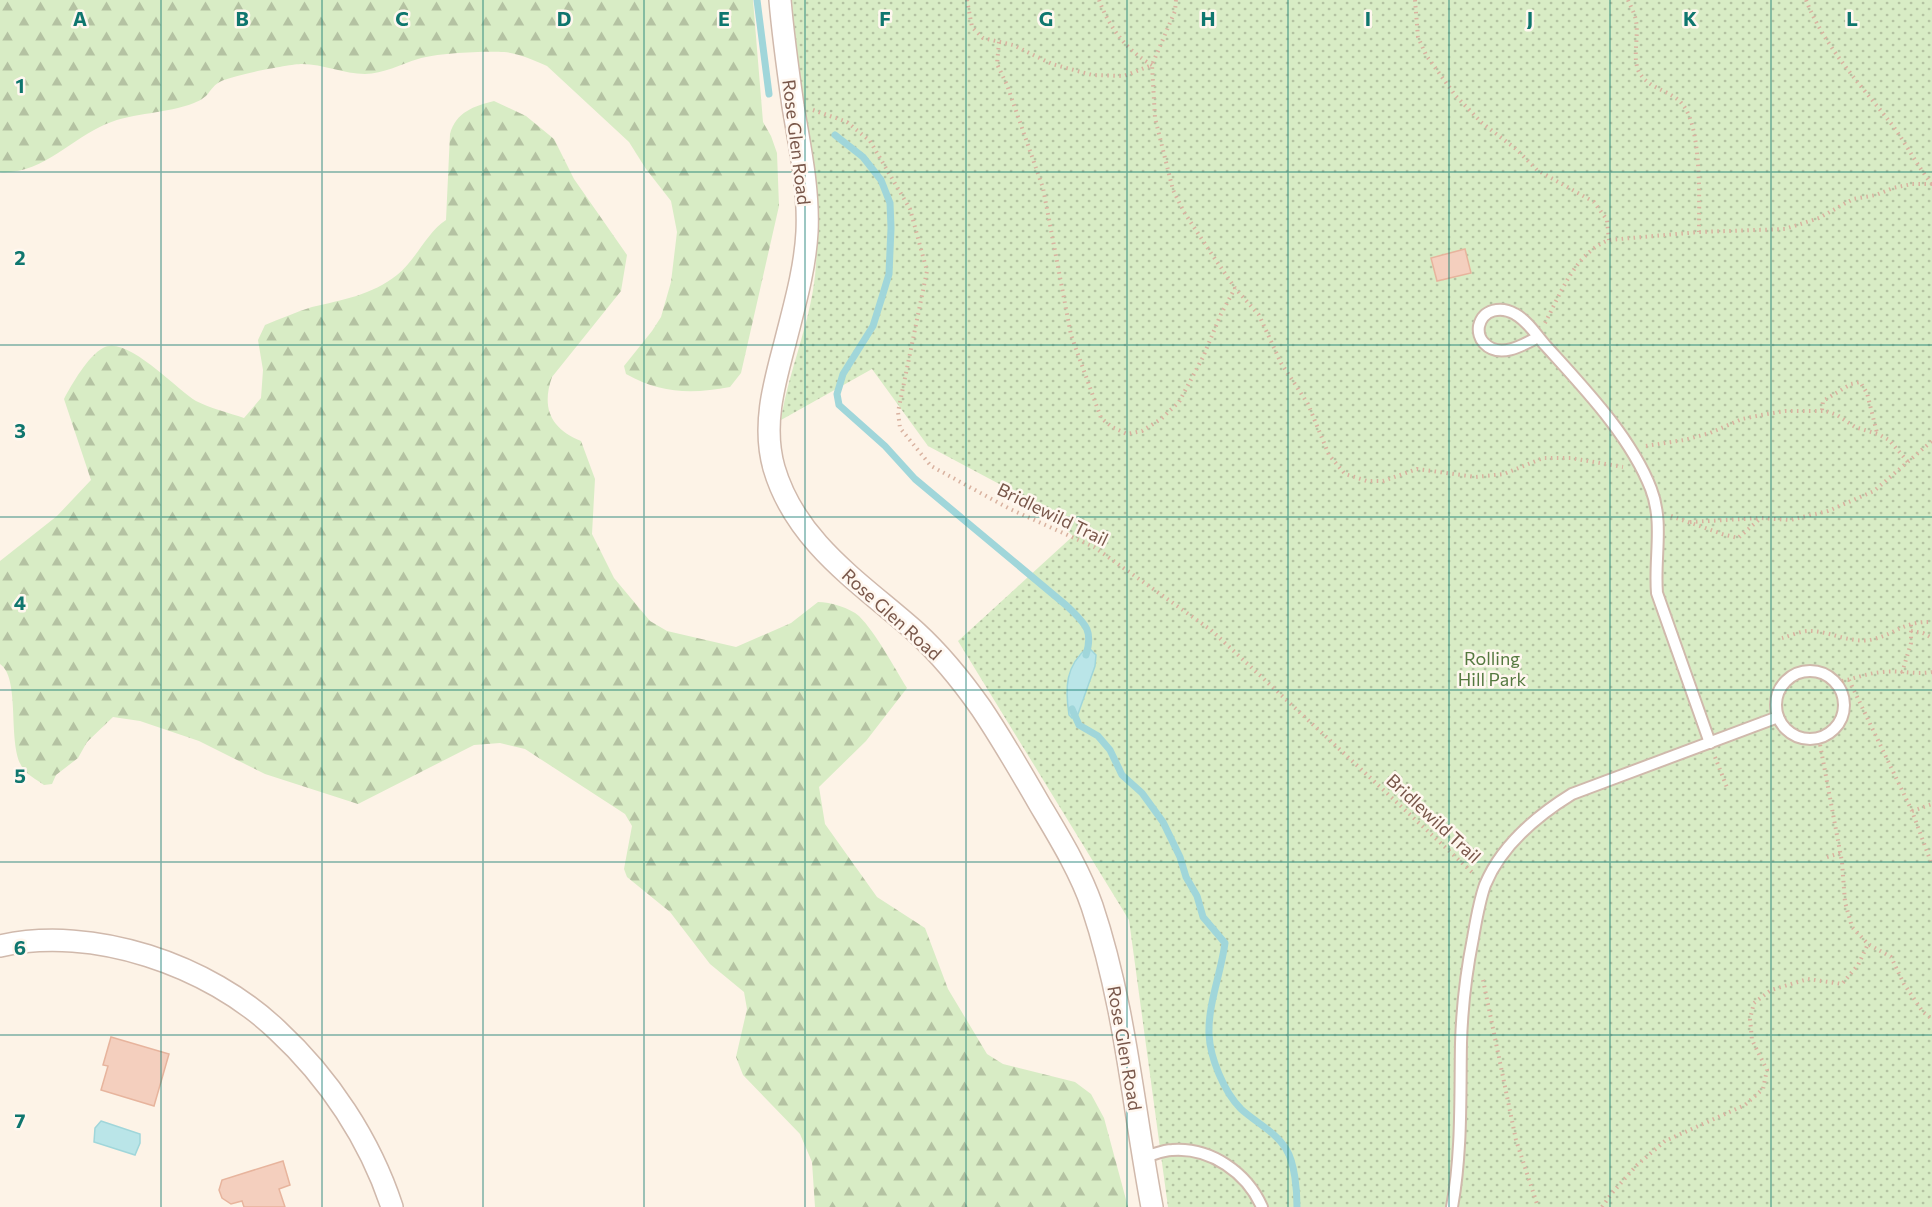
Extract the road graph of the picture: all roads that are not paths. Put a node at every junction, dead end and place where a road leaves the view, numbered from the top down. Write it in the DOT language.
graph roads {
  1 [pos="780,0"];
  2 [pos="1538,337"];
  3 [pos="1778,717"];
  4 [pos="1710,743"];
  5 [pos="0,946"];
  6 [pos="1144,1157"];
  7 [pos="392,1207"];
  8 [pos="1152,1207"];
  9 [pos="1262,1207"];
  10 [pos="1452,1207"];
  1 -- 6 [label="street, Rose Glen Road"];
  2 -- 2 [label="lane"];
  2 -- 4 [label="lane"];
  3 -- 3 [label="lane"];
  3 -- 4 [label="lane"];
  4 -- 10 [label="lane"];
  5 -- 7 [label="street"];
  6 -- 8 [label="street, Rose Glen Road"];
  6 -- 9 [label="lane"];
}
